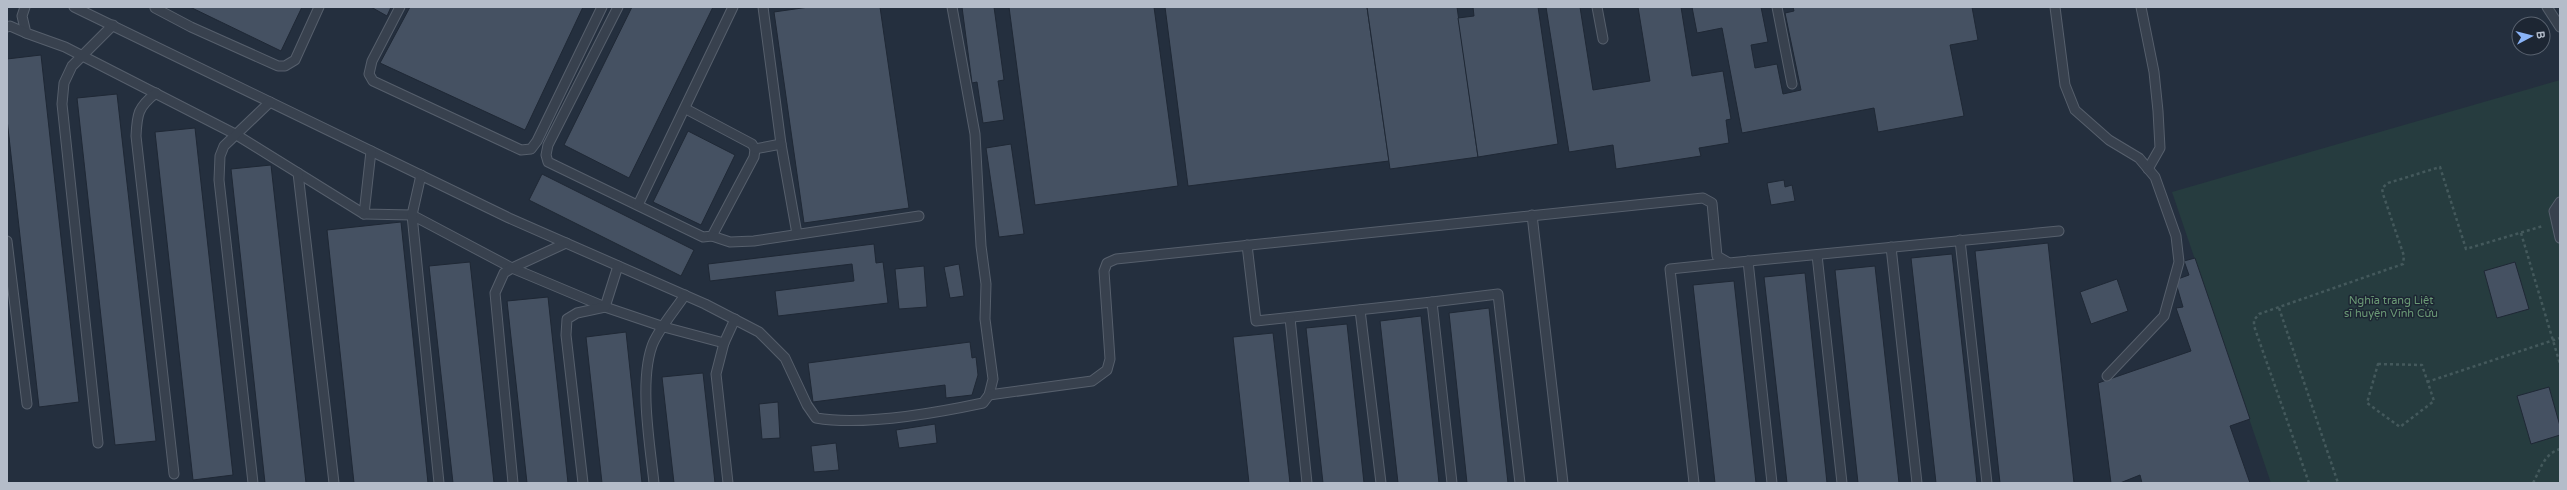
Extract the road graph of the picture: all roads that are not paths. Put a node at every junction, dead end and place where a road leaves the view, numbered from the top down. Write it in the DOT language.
graph roads {
  1 [pos="25,7"];
  2 [pos="74,7"];
  3 [pos="320,7"];
  4 [pos="400,7"];
  5 [pos="602,7"];
  6 [pos="618,7"];
  7 [pos="733,7"];
  8 [pos="763,7"];
  9 [pos="952,7"];
  10 [pos="1597,7"];
  11 [pos="1777,7"];
  12 [pos="2054,7"];
  13 [pos="2141,7"];
  14 [pos="2547,7"];
  15 [pos="155,8"];
  16 [pos="112,26"];
  17 [pos="7,27"];
  18 [pos="2560,27"];
  19 [pos="26,33"];
  20 [pos="1603,39"];
  21 [pos="82,56"];
  22 [pos="1792,84"];
  23 [pos="156,93"];
  24 [pos="270,102"];
  25 [pos="686,109"];
  26 [pos="235,134"];
  27 [pos="782,144"];
  28 [pos="755,150"];
  29 [pos="371,151"];
  30 [pos="2148,169"];
  31 [pos="298,173"];
  32 [pos="421,175"];
  33 [pos="2560,202"];
  34 [pos="638,206"];
  35 [pos="364,214"];
  36 [pos="412,215"];
  37 [pos="1532,215"];
  38 [pos="919,216"];
  39 [pos="2059,231"];
  40 [pos="797,234"];
  41 [pos="712,236"];
  42 [pos="2560,238"];
  43 [pos="1960,240"];
  44 [pos="7,241"];
  45 [pos="566,243"];
  46 [pos="1246,245"];
  47 [pos="1891,247"];
  48 [pos="1817,254"];
  49 [pos="1748,261"];
  50 [pos="1729,263"];
  51 [pos="618,266"];
  52 [pos="512,268"];
  53 [pos="685,295"];
  54 [pos="1432,302"];
  55 [pos="605,307"];
  56 [pos="1360,310"];
  57 [pos="1290,318"];
  58 [pos="735,319"];
  59 [pos="664,327"];
  60 [pos="724,343"];
  61 [pos="2107,376"];
  62 [pos="989,395"];
  63 [pos="27,404"];
  64 [pos="98,443"];
  65 [pos="174,474"];
  66 [pos="253,483"];
  67 [pos="334,483"];
  68 [pos="439,483"];
  69 [pos="514,483"];
  70 [pos="583,483"];
  71 [pos="654,483"];
  72 [pos="728,483"];
  73 [pos="1307,483"];
  74 [pos="1380,483"];
  75 [pos="1452,483"];
  76 [pos="1520,483"];
  77 [pos="1563,483"];
  78 [pos="1694,483"];
  79 [pos="1772,483"];
  80 [pos="1842,483"];
  81 [pos="1917,483"];
  82 [pos="1987,483"];
  1 -- 19 [label="lane"];
  2 -- 16 [label="lane"];
  3 -- 15 [label="lane"];
  4 -- 5 [label="lane"];
  6 -- 34 [label="lane"];
  7 -- 25 [label="lane"];
  8 -- 27 [label="lane"];
  9 -- 62 [label="lane"];
  10 -- 20 [label="lane"];
  11 -- 22 [label="lane"];
  12 -- 30 [label="lane"];
  13 -- 30 [label="lane"];
  14 -- 18 [label="lane"];
  16 -- 21 [label="lane"];
  16 -- 24 [label="lane"];
  17 -- 19 [label="lane"];
  19 -- 21 [label="lane"];
  21 -- 23 [label="lane"];
  21 -- 64 [label="lane"];
  23 -- 26 [label="lane"];
  23 -- 65 [label="lane"];
  24 -- 26 [label="lane"];
  24 -- 29 [label="lane"];
  25 -- 28 [label="lane"];
  25 -- 34 [label="lane"];
  26 -- 31 [label="lane"];
  26 -- 66 [label="lane"];
  27 -- 28 [label="lane"];
  27 -- 40 [label="lane"];
  28 -- 41 [label="lane"];
  29 -- 32 [label="lane"];
  29 -- 35 [label="lane"];
  30 -- 61 [label="lane"];
  31 -- 35 [label="lane"];
  31 -- 67 [label="lane"];
  32 -- 36 [label="lane"];
  32 -- 45 [label="lane"];
  33 -- 42 [label="lane"];
  34 -- 41 [label="lane"];
  35 -- 36 [label="lane"];
  36 -- 52 [label="lane"];
  36 -- 68 [label="lane"];
  37 -- 46 [label="lane"];
  37 -- 50 [label="lane"];
  37 -- 77 [label="lane"];
  38 -- 40 [label="lane"];
  39 -- 43 [label="lane"];
  40 -- 41 [label="lane"];
  43 -- 47 [label="lane"];
  43 -- 82 [label="lane"];
  44 -- 63 [label="lane"];
  45 -- 51 [label="lane"];
  45 -- 52 [label="lane"];
  46 -- 57 [label="lane"];
  46 -- 62 [label="lane"];
  47 -- 48 [label="lane"];
  47 -- 81 [label="lane"];
  48 -- 49 [label="lane"];
  48 -- 80 [label="lane"];
  49 -- 50 [label="lane"];
  49 -- 79 [label="lane"];
  50 -- 78 [label="lane"];
  51 -- 53 [label="lane"];
  51 -- 55 [label="lane"];
  52 -- 55 [label="lane"];
  52 -- 69 [label="lane"];
  53 -- 58 [label="lane"];
  53 -- 59 [label="lane"];
  54 -- 56 [label="lane"];
  54 -- 75 [label="lane"];
  54 -- 76 [label="lane"];
  55 -- 59 [label="lane"];
  55 -- 70 [label="lane"];
  56 -- 57 [label="lane"];
  56 -- 74 [label="lane"];
  57 -- 73 [label="lane"];
  58 -- 60 [label="lane"];
  58 -- 62 [label="lane"];
  59 -- 60 [label="lane"];
  59 -- 71 [label="lane"];
  60 -- 72 [label="lane"];
}
